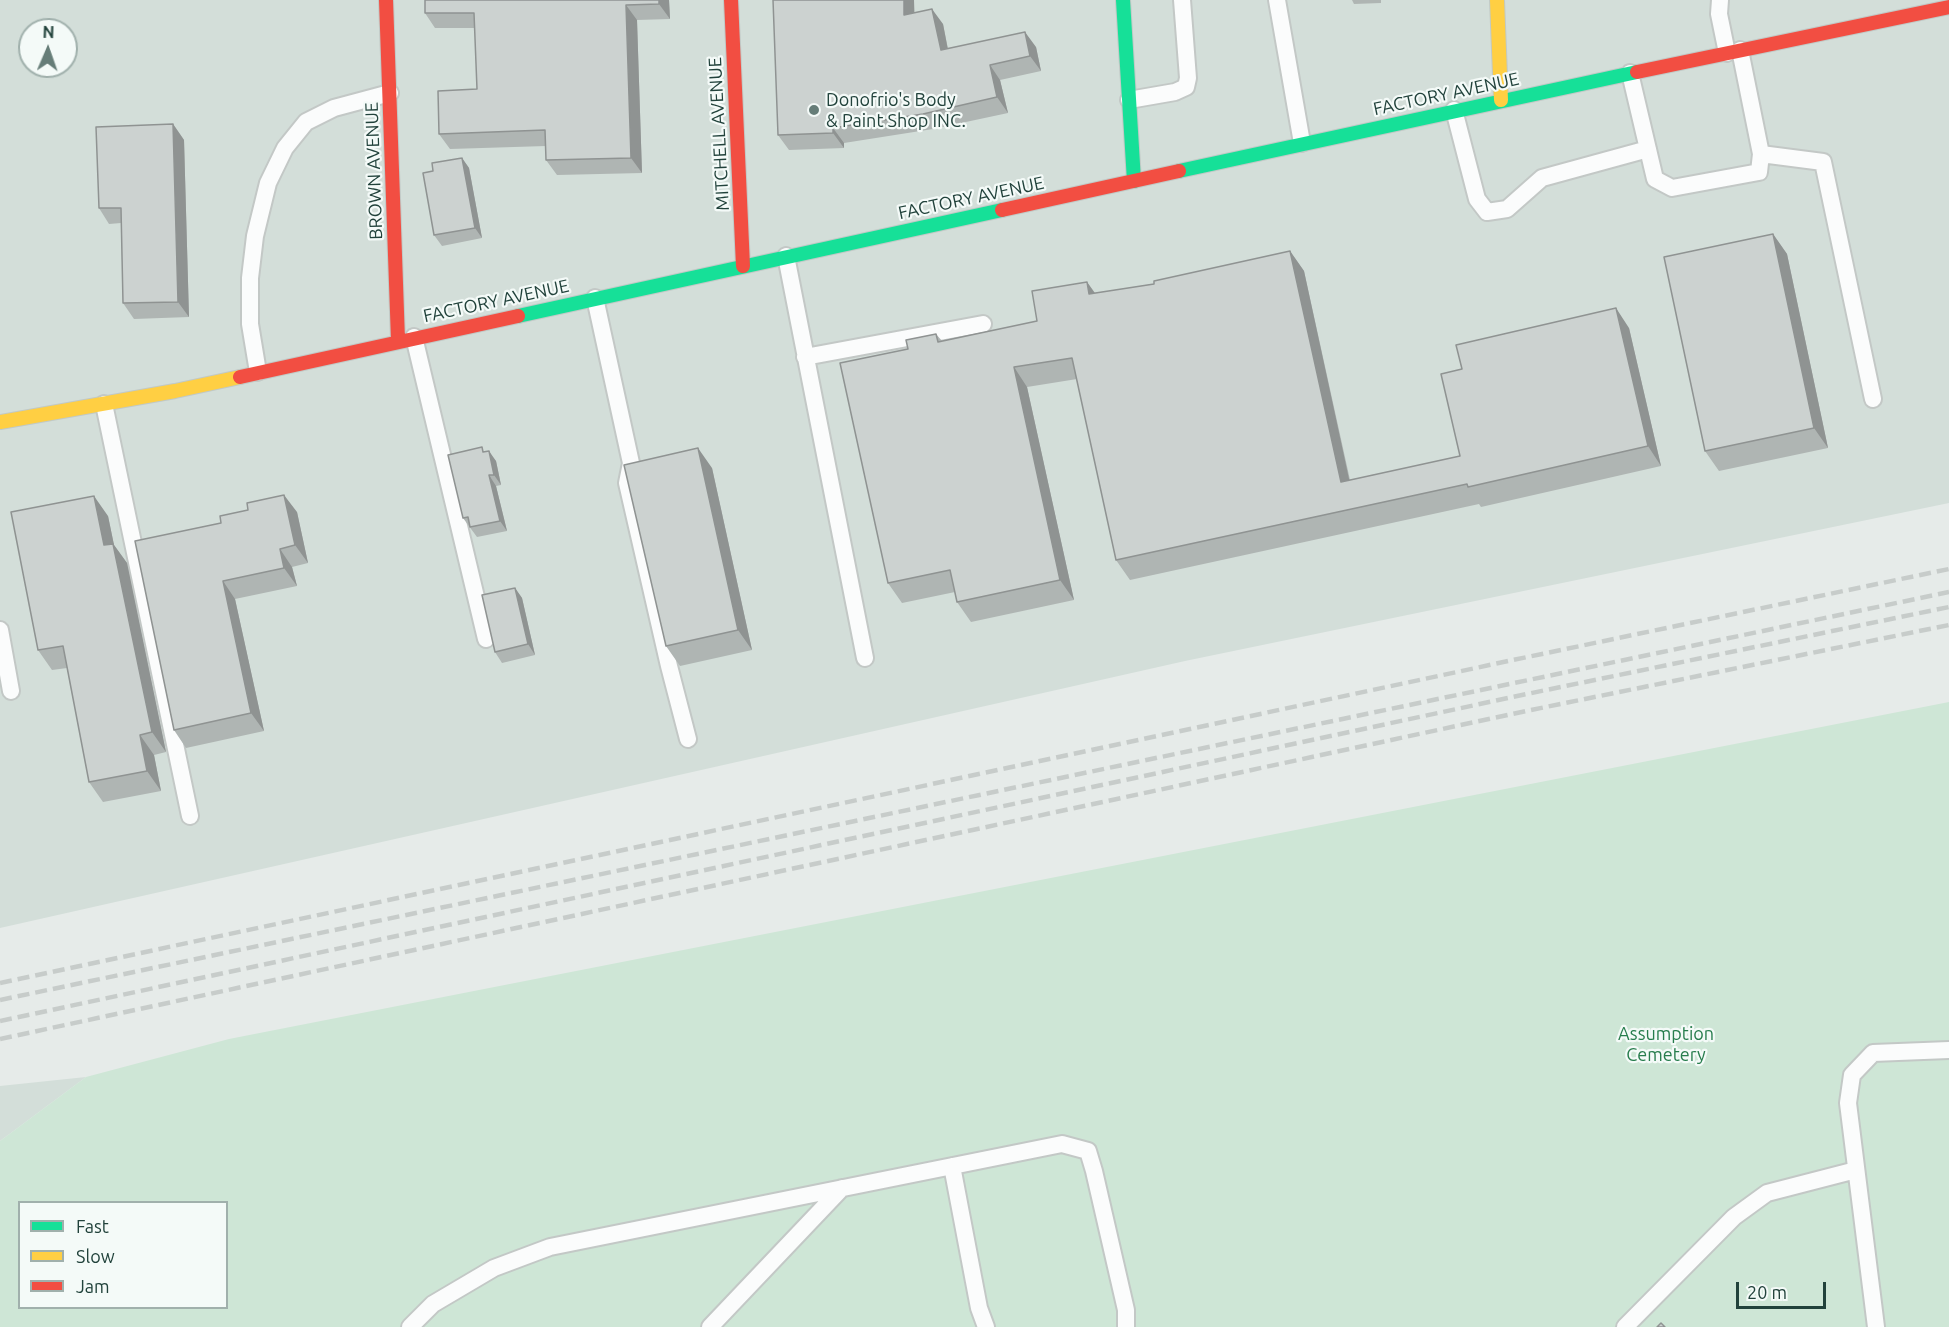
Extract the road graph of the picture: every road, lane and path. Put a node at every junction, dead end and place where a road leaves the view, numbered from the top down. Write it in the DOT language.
graph roads {
  1 [pos="386,0"];
  2 [pos="731,0"];
  3 [pos="1124,0"];
  4 [pos="1182,0"];
  5 [pos="1277,0"];
  6 [pos="1497,0"];
  7 [pos="1720,0"];
  8 [pos="1949,7"];
  9 [pos="1907,8"];
  10 [pos="1733,51"];
  11 [pos="1630,73"];
  12 [pos="390,93"];
  13 [pos="1129,100"];
  14 [pos="1501,100"];
  15 [pos="1455,110"];
  16 [pos="1302,143"];
  17 [pos="1648,149"];
  18 [pos="1761,154"];
  19 [pos="1134,181"];
  20 [pos="786,256"];
  21 [pos="743,266"];
  22 [pos="595,298"];
  23 [pos="983,324"];
  24 [pos="406,339"];
  25 [pos="805,357"];
  26 [pos="258,372"];
  27 [pos="1873,399"];
  28 [pos="104,404"];
  29 [pos="0,422"];
  30 [pos="0,630"];
  31 [pos="486,639"];
  32 [pos="865,658"];
  33 [pos="11,691"];
  34 [pos="688,739"];
  35 [pos="190,816"];
  36 [pos="1949,1050"];
  37 [pos="952,1166"];
  38 [pos="1856,1170"];
  39 [pos="843,1188"];
  40 [pos="410,1327"];
  41 [pos="710,1327"];
  42 [pos="986,1327"];
  43 [pos="1126,1327"];
  44 [pos="1625,1327"];
  45 [pos="1876,1327"];
  1 -- 12 [label="street, BROWN AVENUE"];
  2 -- 21 [label="street, MITCHELL AVENUE"];
  3 -- 13 [label="street"];
  4 -- 13 [label="lane"];
  5 -- 16 [label="lane"];
  6 -- 14 [label="street"];
  7 -- 10 [label="lane"];
  8 -- 9 [label="street, FACTORY AVENUE"];
  9 -- 10 [label="street, FACTORY AVENUE"];
  10 -- 11 [label="street, FACTORY AVENUE"];
  10 -- 18 [label="lane"];
  11 -- 14 [label="street, FACTORY AVENUE"];
  11 -- 17 [label="lane"];
  12 -- 24 [label="street, BROWN AVENUE"];
  12 -- 26 [label="lane"];
  13 -- 19 [label="street"];
  14 -- 15 [label="street, FACTORY AVENUE"];
  15 -- 16 [label="street, FACTORY AVENUE"];
  15 -- 17 [label="lane"];
  16 -- 19 [label="street, FACTORY AVENUE"];
  17 -- 18 [label="lane"];
  18 -- 27 [label="lane"];
  19 -- 20 [label="street, FACTORY AVENUE"];
  20 -- 21 [label="street, FACTORY AVENUE"];
  20 -- 25 [label="lane"];
  21 -- 22 [label="street, FACTORY AVENUE"];
  22 -- 24 [label="street, FACTORY AVENUE"];
  22 -- 34 [label="lane"];
  23 -- 25 [label="lane"];
  24 -- 26 [label="street, FACTORY AVENUE"];
  24 -- 31 [label="lane"];
  25 -- 32 [label="lane"];
  26 -- 28 [label="street, FACTORY AVENUE"];
  28 -- 29 [label="street, FACTORY AVENUE"];
  28 -- 35 [label="lane"];
  30 -- 33 [label="lane"];
  36 -- 38 [label="lane"];
  37 -- 39 [label="lane"];
  37 -- 42 [label="lane"];
  37 -- 43 [label="lane"];
  38 -- 44 [label="lane"];
  38 -- 45 [label="lane"];
  39 -- 40 [label="lane"];
  39 -- 41 [label="lane"];
}
